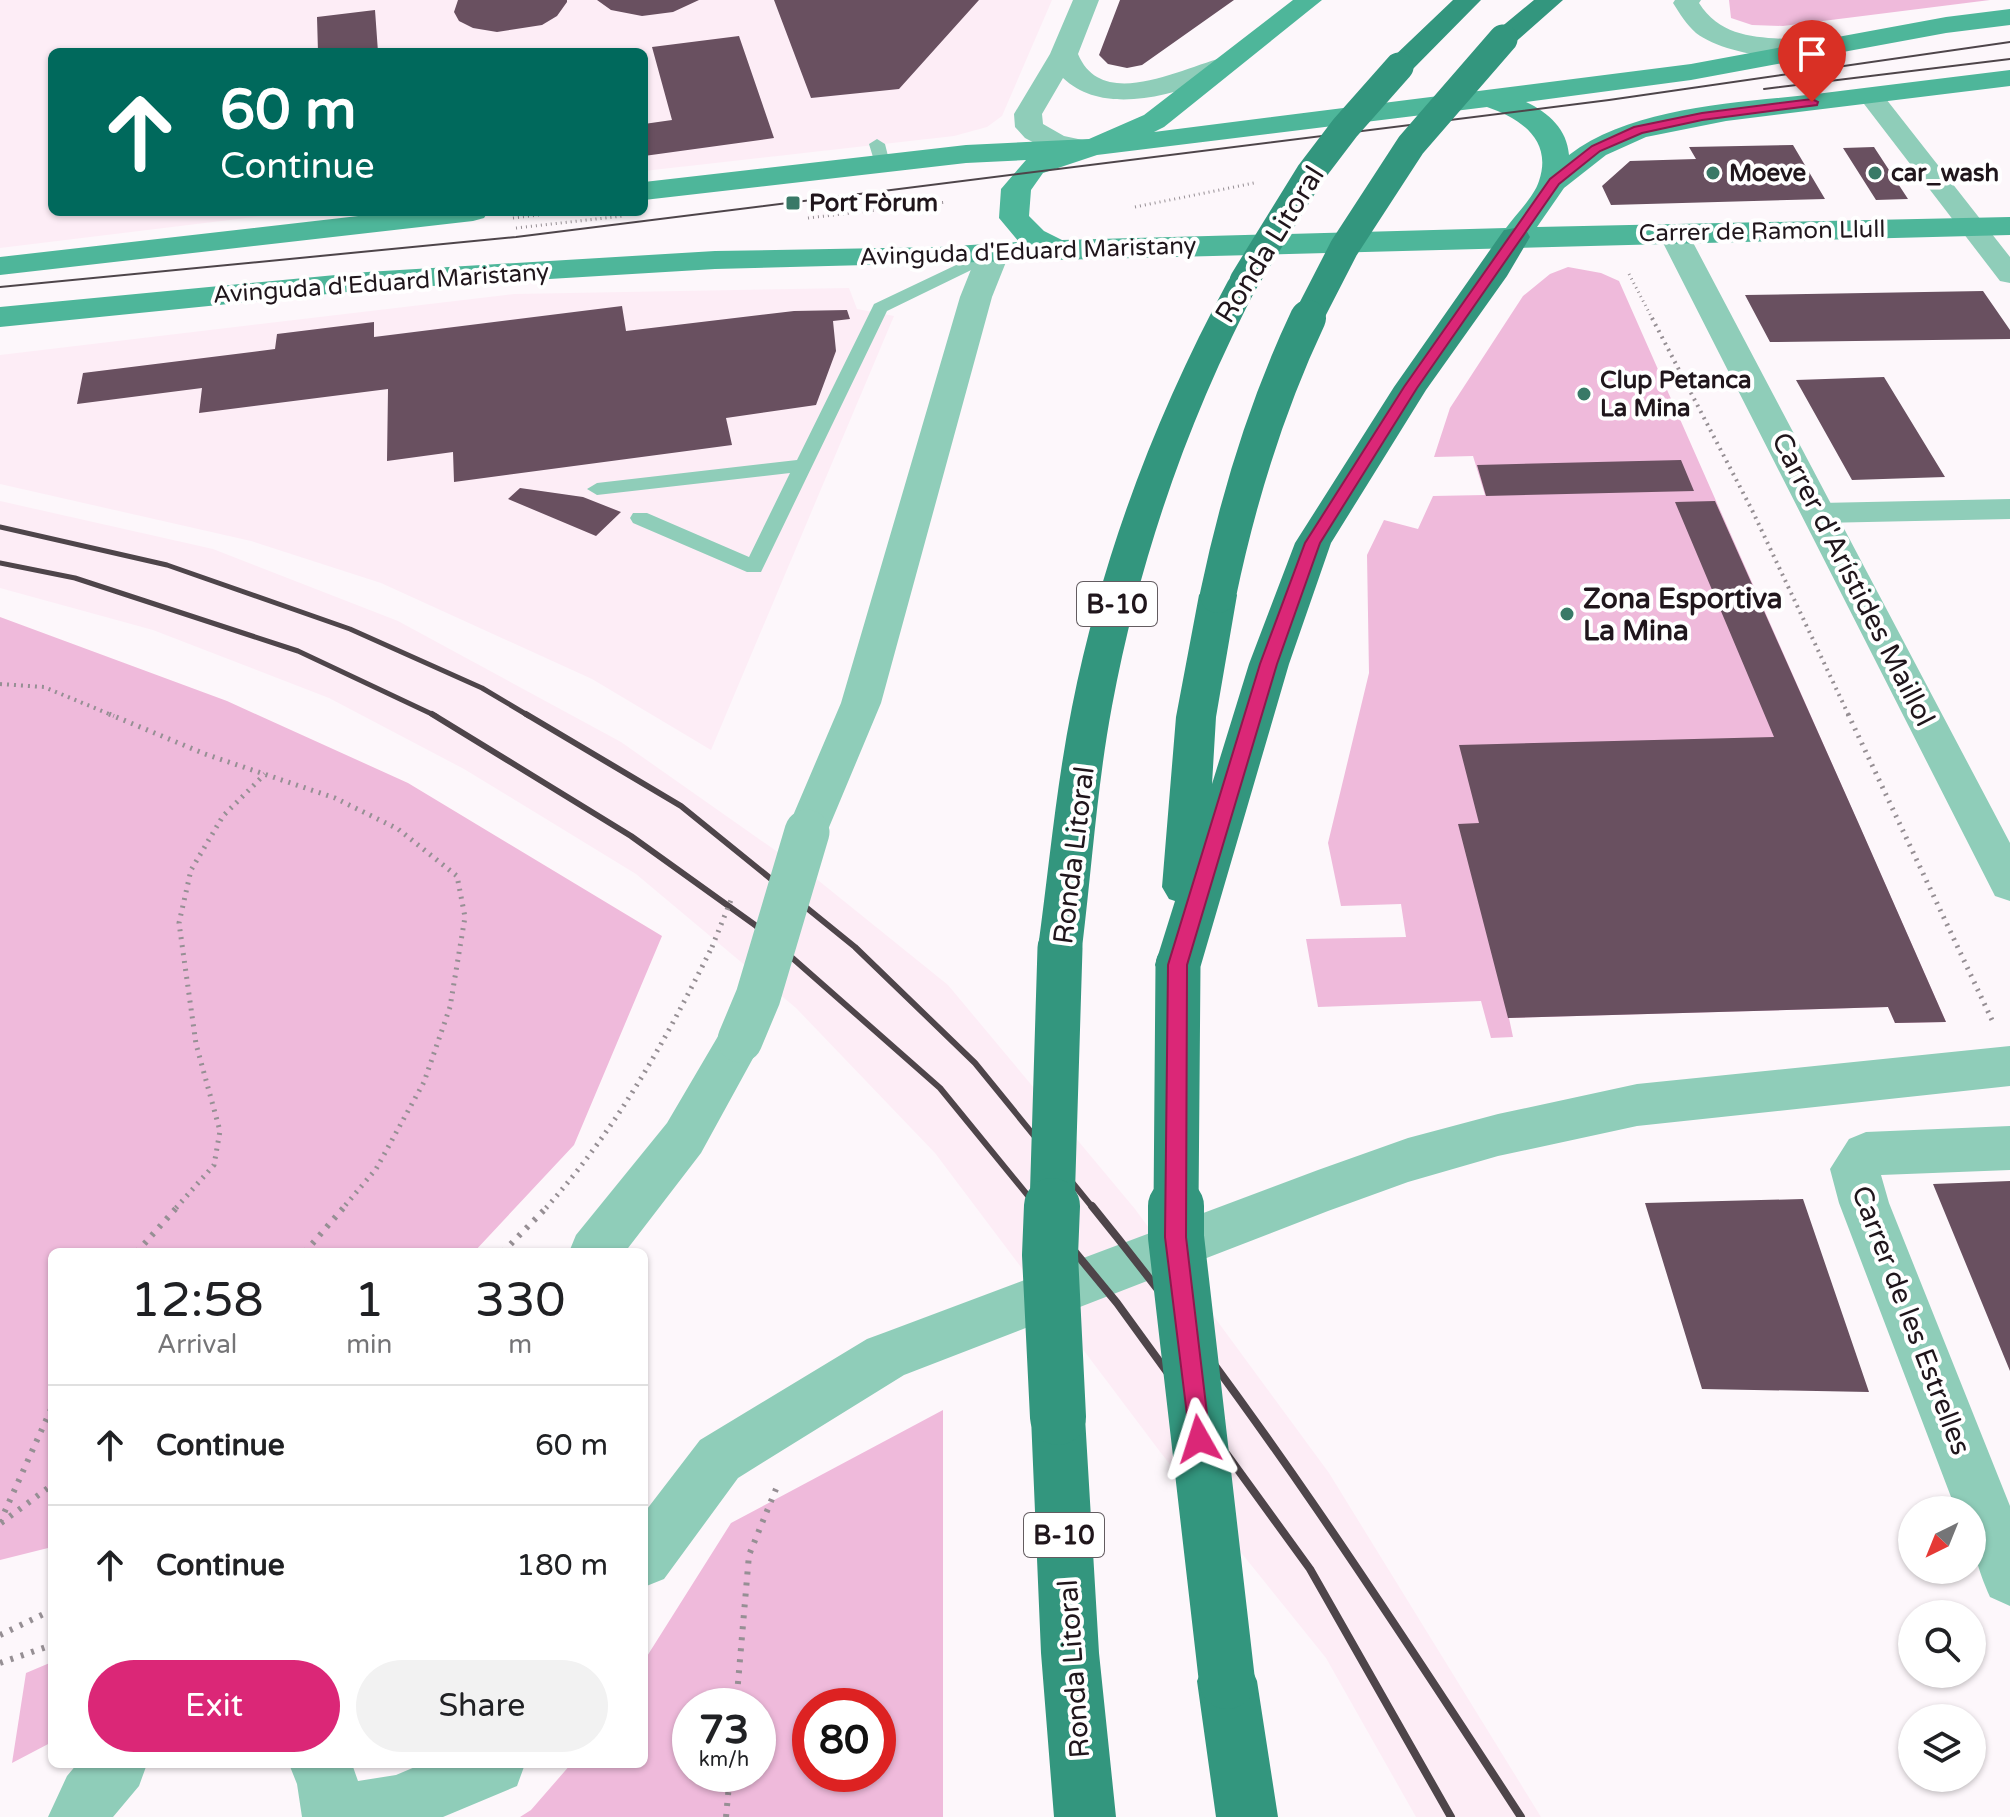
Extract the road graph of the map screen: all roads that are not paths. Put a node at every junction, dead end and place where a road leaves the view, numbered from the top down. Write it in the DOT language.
graph roads {
  1 [pos="1086,0"];
  2 [pos="1309,0"];
  3 [pos="1468,0"];
  4 [pos="1550,0"];
  5 [pos="1688,0"];
  6 [pos="2010,17"];
  7 [pos="1816,50"];
  8 [pos="1064,54"];
  9 [pos="1222,66"];
  10 [pos="2010,78"];
  11 [pos="1870,95"];
  12 [pos="1485,98"];
  13 [pos="1082,148"];
  14 [pos="1554,182"];
  15 [pos="648,190"];
  16 [pos="434,216"];
  17 [pos="2010,226"];
  18 [pos="1975,227"];
  19 [pos="1673,233"];
  20 [pos="1515,237"];
  21 [pos="1057,249"];
  22 [pos="994,252"];
  23 [pos="0,266"];
  24 [pos="2010,275"];
  25 [pos="0,317"];
  26 [pos="804,465"];
  27 [pos="597,489"];
  28 [pos="2010,509"];
  29 [pos="1820,513"];
  30 [pos="640,518"];
  31 [pos="2010,884"];
  32 [pos="1178,965"];
  33 [pos="2004,1049"];
  34 [pos="2010,1148"];
  35 [pos="597,1248"];
  36 [pos="648,1554"];
  37 [pos="2010,1577"];
  38 [pos="114,1768"];
  39 [pos="322,1768"];
  40 [pos="486,1768"];
  41 [pos="79,1817"];
  42 [pos="333,1817"];
  43 [pos="1085,1817"];
  44 [pos="1247,1817"];
  1 -- 8 [label="street"];
  2 -- 9 [label="main road"];
  3 -- 43 [label="highway, Ronda Litoral / B-10, bridge"];
  4 -- 32 [label="highway, bridge"];
  5 -- 7 [label="street"];
  6 -- 7 [label="main road"];
  7 -- 12 [label="main road"];
  8 -- 9 [label="street"];
  8 -- 13 [label="street"];
  9 -- 13 [label="main road"];
  10 -- 11 [label="main road"];
  11 -- 14 [label="main road"];
  11 -- 18 [label="street"];
  12 -- 13 [label="main road"];
  12 -- 14 [label="main road"];
  13 -- 15 [label="main road"];
  13 -- 21 [label="main road"];
  14 -- 20 [label="main road"];
  16 -- 23 [label="main road, Avinguda d'Eduard Maristany"];
  17 -- 18 [label="main road, Carrer de Ramon Llull"];
  18 -- 19 [label="main road, Carrer de Ramon Llull"];
  18 -- 24 [label="street"];
  19 -- 20 [label="main road, Carrer de Ramon Llull"];
  19 -- 29 [label="street, Carrer d'Arístides Maillol"];
  20 -- 21 [label="main road, Avinguda d'Eduard Maristany"];
  20 -- 32 [label="highway"];
  21 -- 22 [label="main road, Avinguda d'Eduard Maristany"];
  22 -- 25 [label="main road, Avinguda d'Eduard Maristany"];
  22 -- 26 [label="lane"];
  22 -- 35 [label="street, bridge"];
  26 -- 27 [label="lane"];
  26 -- 30 [label="lane"];
  28 -- 29 [label="street"];
  29 -- 31 [label="street, Carrer d'Arístides Maillol"];
  32 -- 44 [label="highway, bridge"];
  33 -- 36 [label="street"];
  34 -- 37 [label="street, Carrer de les Estrelles"];
  38 -- 41 [label="street"];
  39 -- 42 [label="street"];
  40 -- 42 [label="street"];
}
